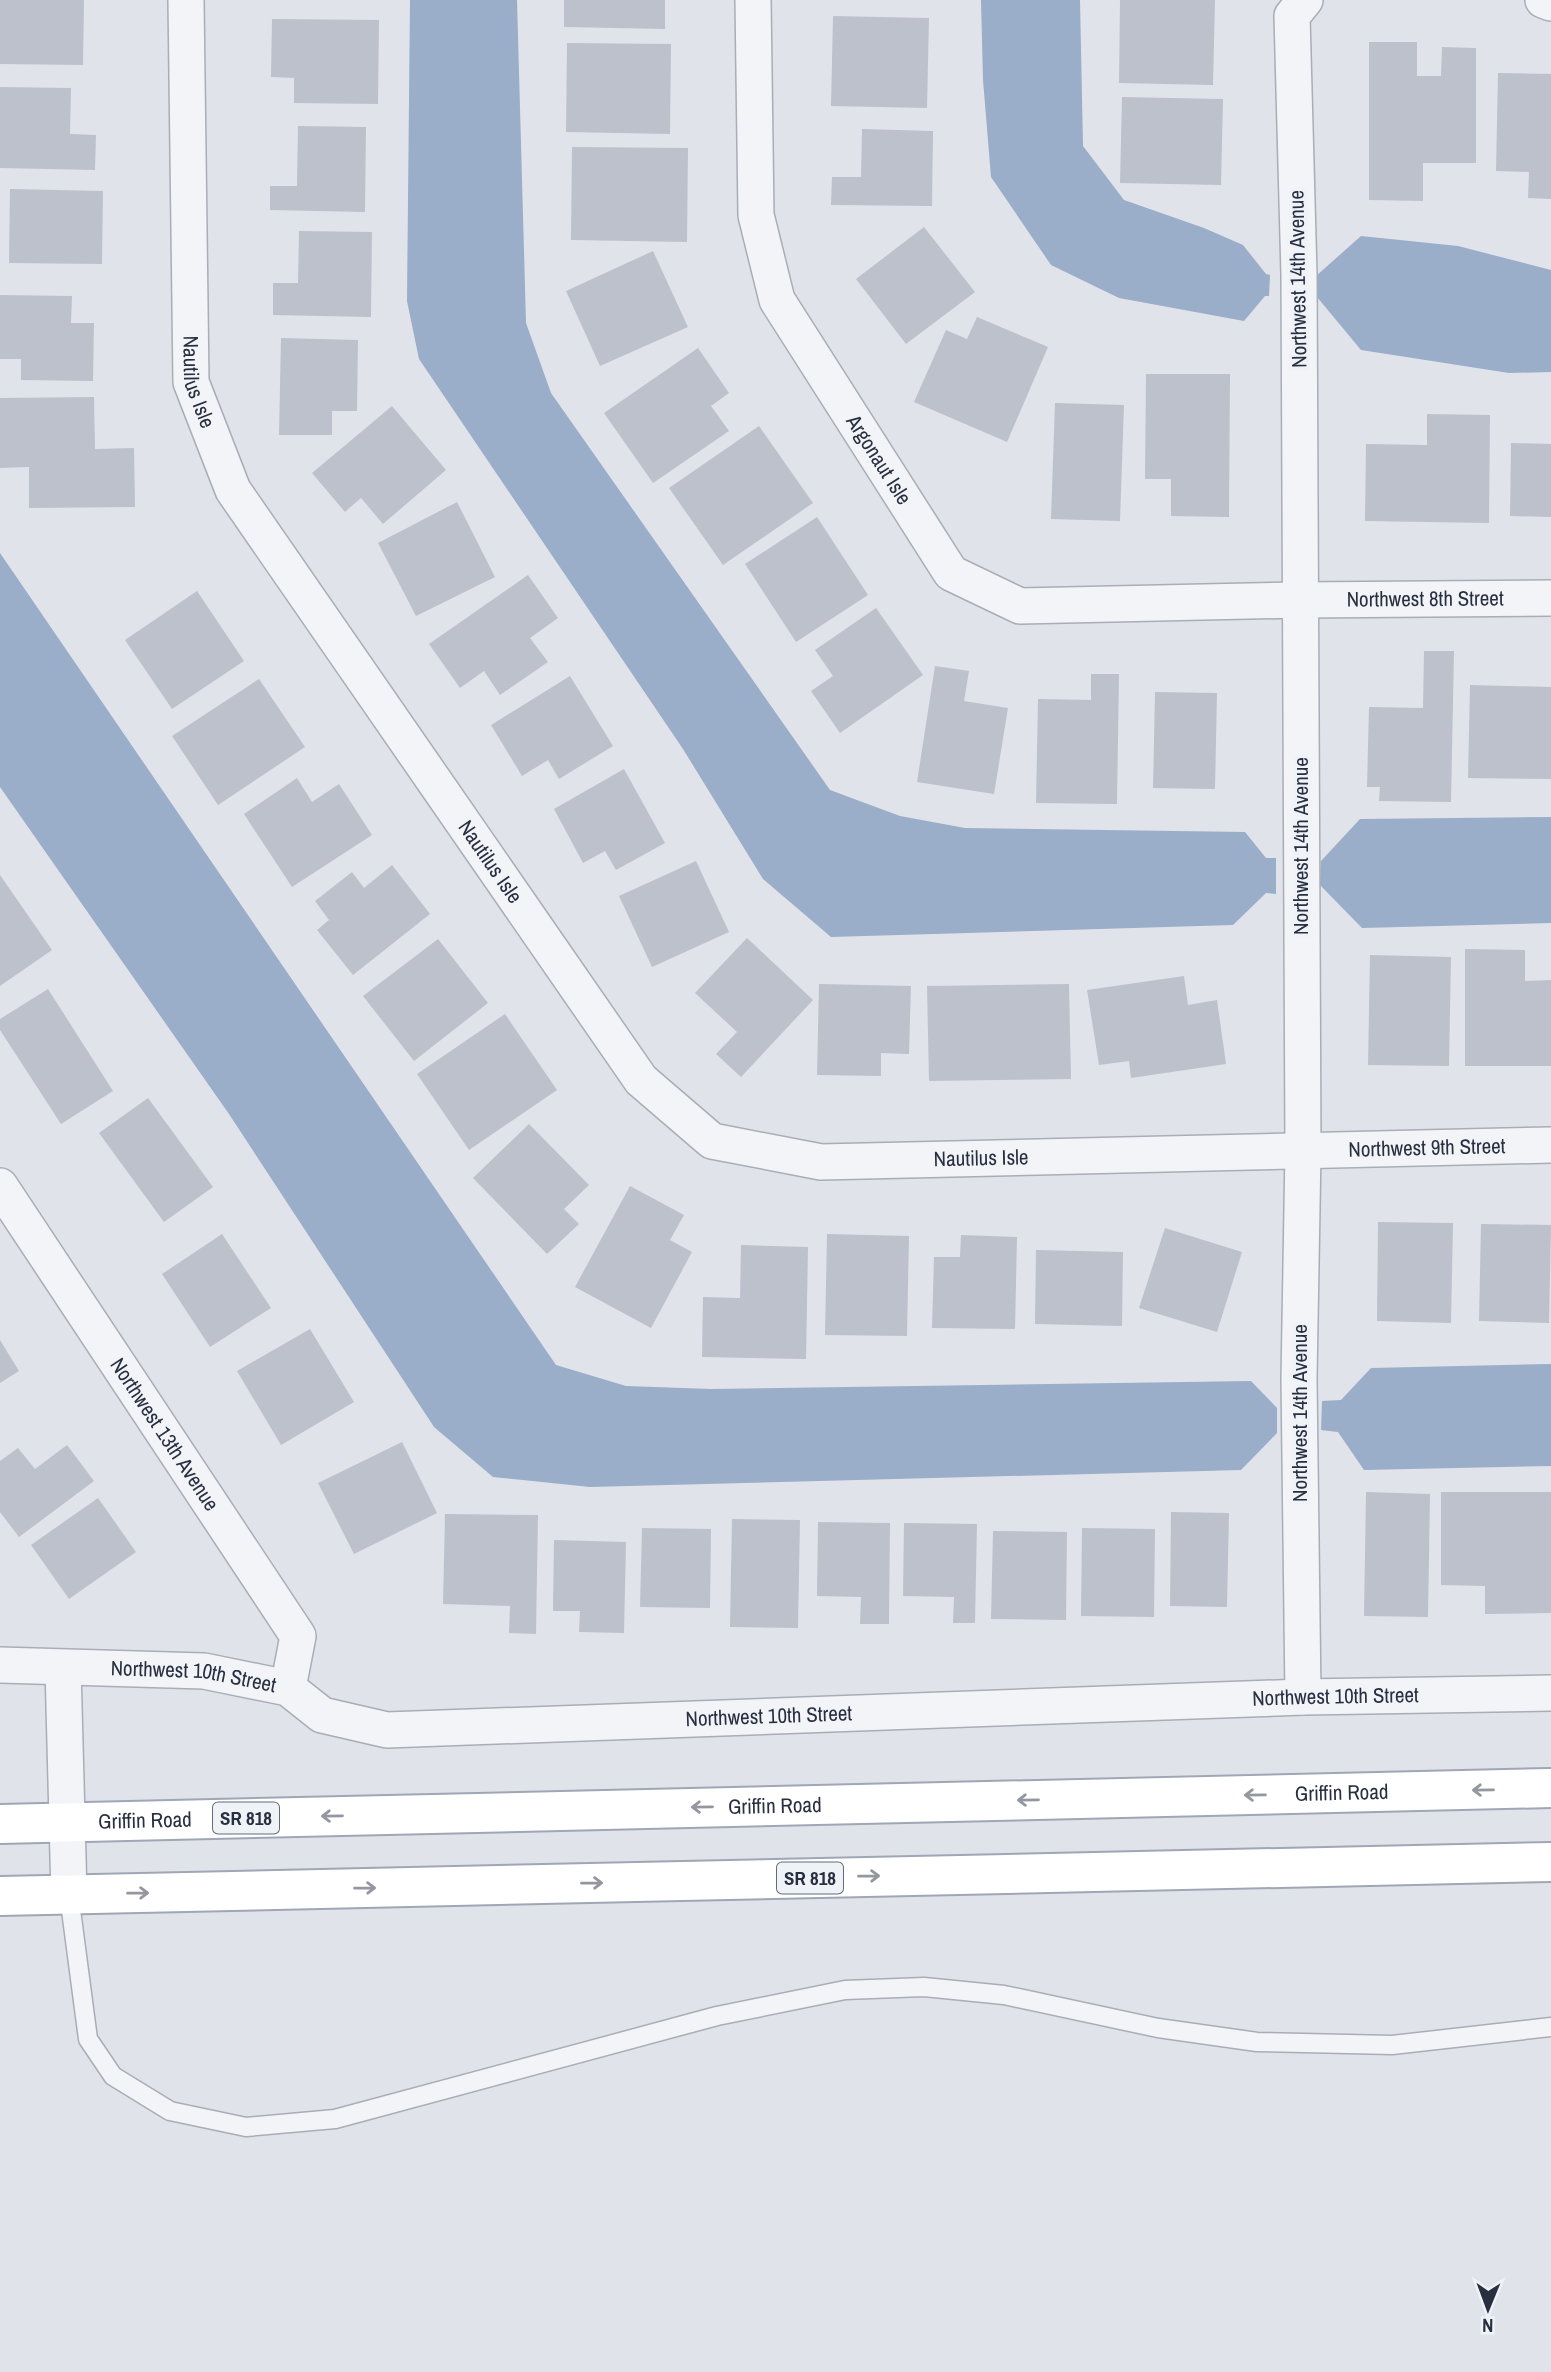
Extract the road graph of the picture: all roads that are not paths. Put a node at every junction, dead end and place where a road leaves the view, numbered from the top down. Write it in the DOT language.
graph roads {
  1 [pos="186,0"];
  2 [pos="753,0"];
  3 [pos="1305,0"];
  4 [pos="1543,0"];
  5 [pos="1551,3"];
  6 [pos="1551,598"];
  7 [pos="1299,600"];
  8 [pos="1551,1145"];
  9 [pos="1303,1151"];
  10 [pos="0,1186"];
  11 [pos="0,1665"];
  12 [pos="64,1668"];
  13 [pos="288,1688"];
  14 [pos="1551,1693"];
  15 [pos="1303,1697"];
  16 [pos="1551,1788"];
  17 [pos="66,1822"];
  18 [pos="0,1824"];
  19 [pos="1551,1862"];
  20 [pos="69,1895"];
  21 [pos="0,1896"];
  22 [pos="1551,2027"];
  1 -- 9 [label="street, Nautilus Isle"];
  2 -- 7 [label="street, Argonaut Isle"];
  3 -- 7 [label="street, Northwest 14th Avenue"];
  4 -- 5 [label="street"];
  6 -- 7 [label="street, Northwest 8th Street"];
  7 -- 9 [label="street, Northwest 14th Avenue"];
  8 -- 9 [label="street, Northwest 9th Street"];
  9 -- 15 [label="street, Northwest 14th Avenue"];
  10 -- 13 [label="street, Northwest 13th Avenue"];
  11 -- 12 [label="street, Northwest 10th Street"];
  12 -- 13 [label="street, Northwest 10th Street"];
  12 -- 17 [label="street"];
  13 -- 15 [label="street, Northwest 10th Street"];
  14 -- 15 [label="street, Northwest 10th Street"];
  16 -- 17 [label="main road, Griffin Road / SR 818, one-way"];
  17 -- 18 [label="main road, Griffin Road / SR 818"];
  17 -- 20 [label="street"];
  20 -- 19 [label="main road, SR 818, one-way"];
  20 -- 21 [label="main road, SR 818"];
  20 -- 22 [label="lane"];
}
